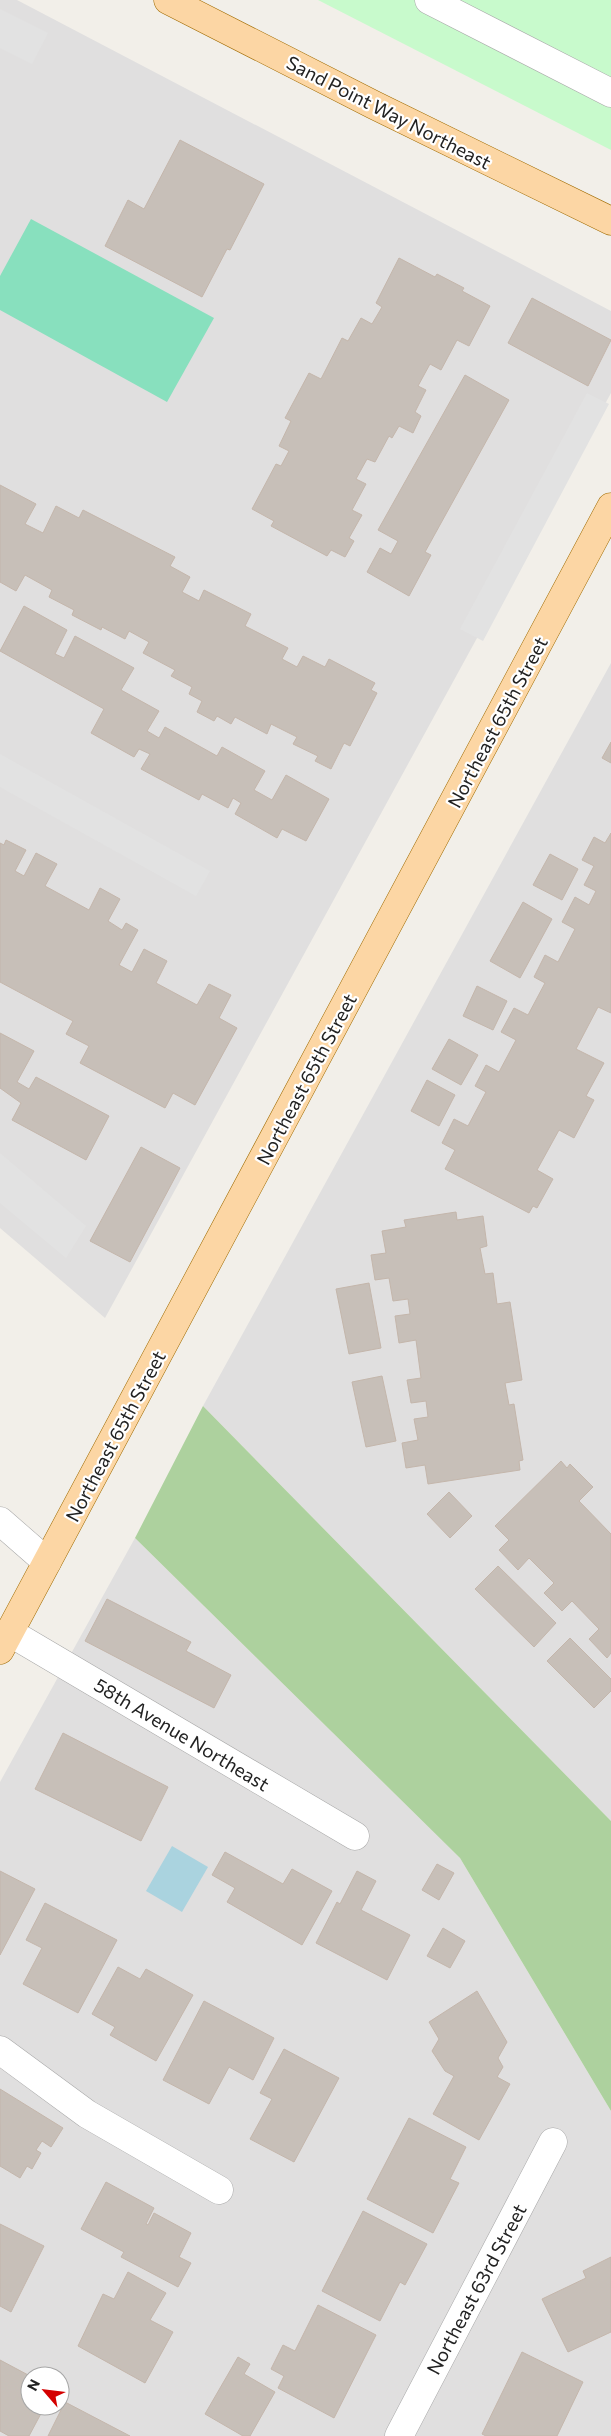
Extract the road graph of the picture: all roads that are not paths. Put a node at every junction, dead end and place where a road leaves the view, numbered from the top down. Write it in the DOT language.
graph roads {
  1 [pos="168,0"];
  2 [pos="429,0"];
  3 [pos="611,94"];
  4 [pos="611,221"];
  5 [pos="611,507"];
  6 [pos="0,1521"];
  7 [pos="46,1562"];
  8 [pos="5,1641"];
  9 [pos="355,1836"];
  10 [pos="0,2050"];
  11 [pos="553,2142"];
  12 [pos="219,2190"];
  13 [pos="400,2436"];
  1 -- 4 [label="main road, Sand Point Way Northeast"];
  2 -- 3 [label="street"];
  5 -- 7 [label="main road, Northeast 65th Street"];
  6 -- 7 [label="street"];
  7 -- 8 [label="main road, Northeast 65th Street"];
  8 -- 9 [label="street, 58th Avenue Northeast"];
  10 -- 12 [label="street"];
  11 -- 13 [label="street, Northeast 63rd Street"];
}
